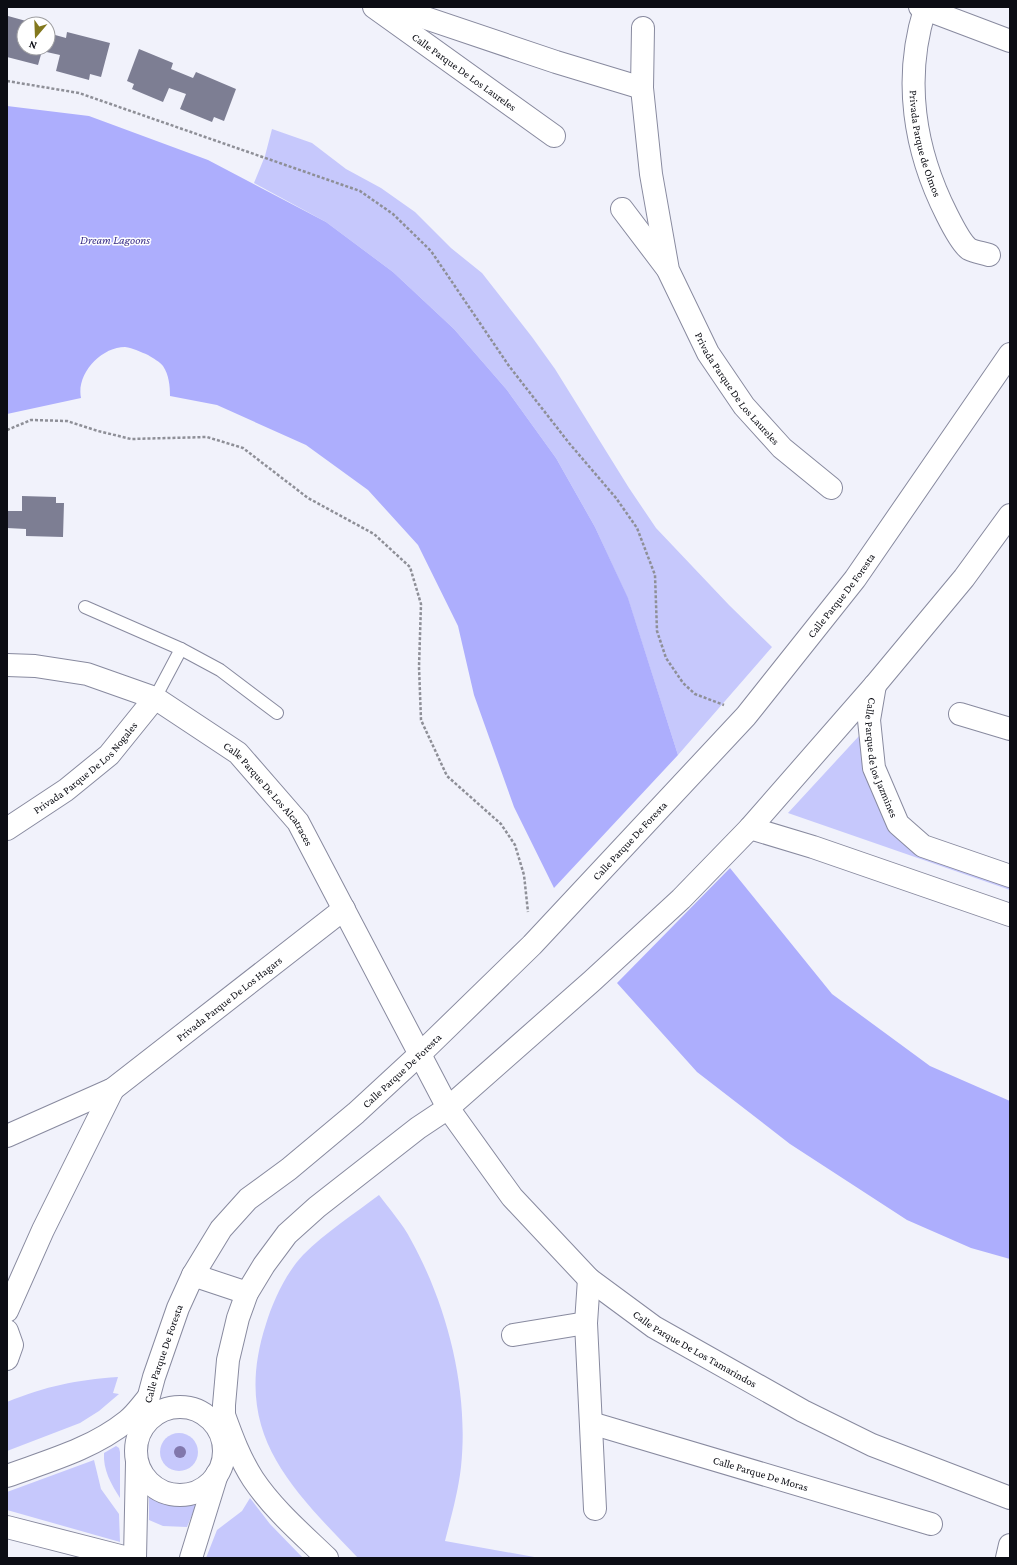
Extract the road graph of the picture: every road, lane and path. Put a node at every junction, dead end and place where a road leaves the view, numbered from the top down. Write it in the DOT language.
graph roads {
  1 [pos="374,7"];
  2 [pos="393,7"];
  3 [pos="922,8"];
  4 [pos="643,28"];
  5 [pos="1010,41"];
  6 [pos="7,81"];
  7 [pos="642,88"];
  8 [pos="554,136"];
  9 [pos="622,209"];
  10 [pos="989,255"];
  11 [pos="668,270"];
  12 [pos="1010,354"];
  13 [pos="7,430"];
  14 [pos="831,488"];
  15 [pos="1010,515"];
  16 [pos="85,607"];
  17 [pos="181,649"];
  18 [pos="7,664"];
  19 [pos="875,685"];
  20 [pos="155,698"];
  21 [pos="277,713"];
  22 [pos="960,714"];
  23 [pos="746,716"];
  24 [pos="1010,729"];
  25 [pos="750,828"];
  26 [pos="7,829"];
  27 [pos="1010,876"];
  28 [pos="958,898"];
  29 [pos="344,909"];
  30 [pos="1010,915"];
  31 [pos="1010,931"];
  32 [pos="532,945"];
  33 [pos="421,1053"];
  34 [pos="113,1089"];
  35 [pos="448,1108"];
  36 [pos="7,1136"];
  37 [pos="192,1275"];
  38 [pos="589,1279"];
  39 [pos="247,1293"];
  40 [pos="7,1311"];
  41 [pos="586,1323"];
  42 [pos="7,1331"];
  43 [pos="513,1335"];
  44 [pos="7,1359"];
  45 [pos="148,1398"];
  46 [pos="224,1414"];
  47 [pos="591,1423"];
  48 [pos="139,1433"];
  49 [pos="224,1448"];
  50 [pos="137,1463"];
  51 [pos="217,1474"];
  52 [pos="7,1476"];
  53 [pos="1010,1498"];
  54 [pos="595,1509"];
  55 [pos="931,1524"];
  56 [pos="7,1527"];
  57 [pos="1010,1545"];
  58 [pos="128,1558"];
  59 [pos="134,1558"];
  60 [pos="191,1558"];
  61 [pos="327,1558"];
  62 [pos="1007,1558"];
  1 -- 8 [label="street, Calle Parque De Los Laureles"];
  2 -- 7 [label="street, Calle Parque De Los Laureles"];
  3 -- 5 [label="street"];
  3 -- 10 [label="street, Privada Parque de Olmos"];
  4 -- 7 [label="street, Privada Parque De Los Laureles"];
  6 -- 23 [label="path"];
  7 -- 11 [label="street, Privada Parque De Los Laureles"];
  9 -- 11 [label="street, Privada Parque De Los Laureles"];
  11 -- 14 [label="street, Privada Parque De Los Laureles"];
  12 -- 23 [label="street, Calle Parque De Foresta"];
  13 -- 32 [label="path"];
  15 -- 19 [label="street"];
  16 -- 17 [label="lane"];
  17 -- 20 [label="lane"];
  17 -- 21 [label="lane"];
  18 -- 20 [label="street, Calle Parque De Los Alcatraces"];
  19 -- 25 [label="street"];
  19 -- 27 [label="street, Calle Parque de los Jazmines"];
  20 -- 26 [label="street, Privada Parque De Los Nogales"];
  20 -- 29 [label="street, Calle Parque De Los Alcatraces"];
  22 -- 24 [label="street"];
  23 -- 32 [label="street, Calle Parque De Foresta"];
  25 -- 28 [label="street"];
  25 -- 35 [label="street"];
  28 -- 30 [label="street"];
  28 -- 31 [label="street"];
  29 -- 33 [label="street, Calle Parque De Los Alcatraces"];
  29 -- 34 [label="street, Privada Parque De Los Hagars"];
  32 -- 33 [label="street, Calle Parque De Foresta"];
  33 -- 35 [label="street, Calle Parque De Los Alcatraces"];
  33 -- 37 [label="street, Calle Parque De Foresta"];
  34 -- 36 [label="street, Privada Parque De Los Hagars"];
  34 -- 40 [label="street, Privada Parque De Los Hagars"];
  35 -- 38 [label="street, Calle Parque De Los Tamarindos"];
  35 -- 39 [label="street"];
  37 -- 39 [label="street"];
  37 -- 45 [label="street, Calle Parque De Foresta"];
  38 -- 41 [label="street"];
  38 -- 53 [label="street, Calle Parque De Los Tamarindos"];
  39 -- 46 [label="street"];
  41 -- 43 [label="street"];
  41 -- 47 [label="street"];
  42 -- 44 [label="street"];
  45 -- 48 [label="street, Calle Parque De Foresta"];
  45 -- 52 [label="street"];
  46 -- 49 [label="street"];
  46 -- 61 [label="street"];
  47 -- 54 [label="street"];
  47 -- 55 [label="street, Calle Parque De Moras"];
  48 -- 49 [label="street"];
  48 -- 50 [label="street"];
  49 -- 51 [label="street"];
  50 -- 51 [label="street"];
  50 -- 59 [label="street"];
  51 -- 60 [label="street"];
  56 -- 58 [label="street"];
  57 -- 62 [label="street"];
}
